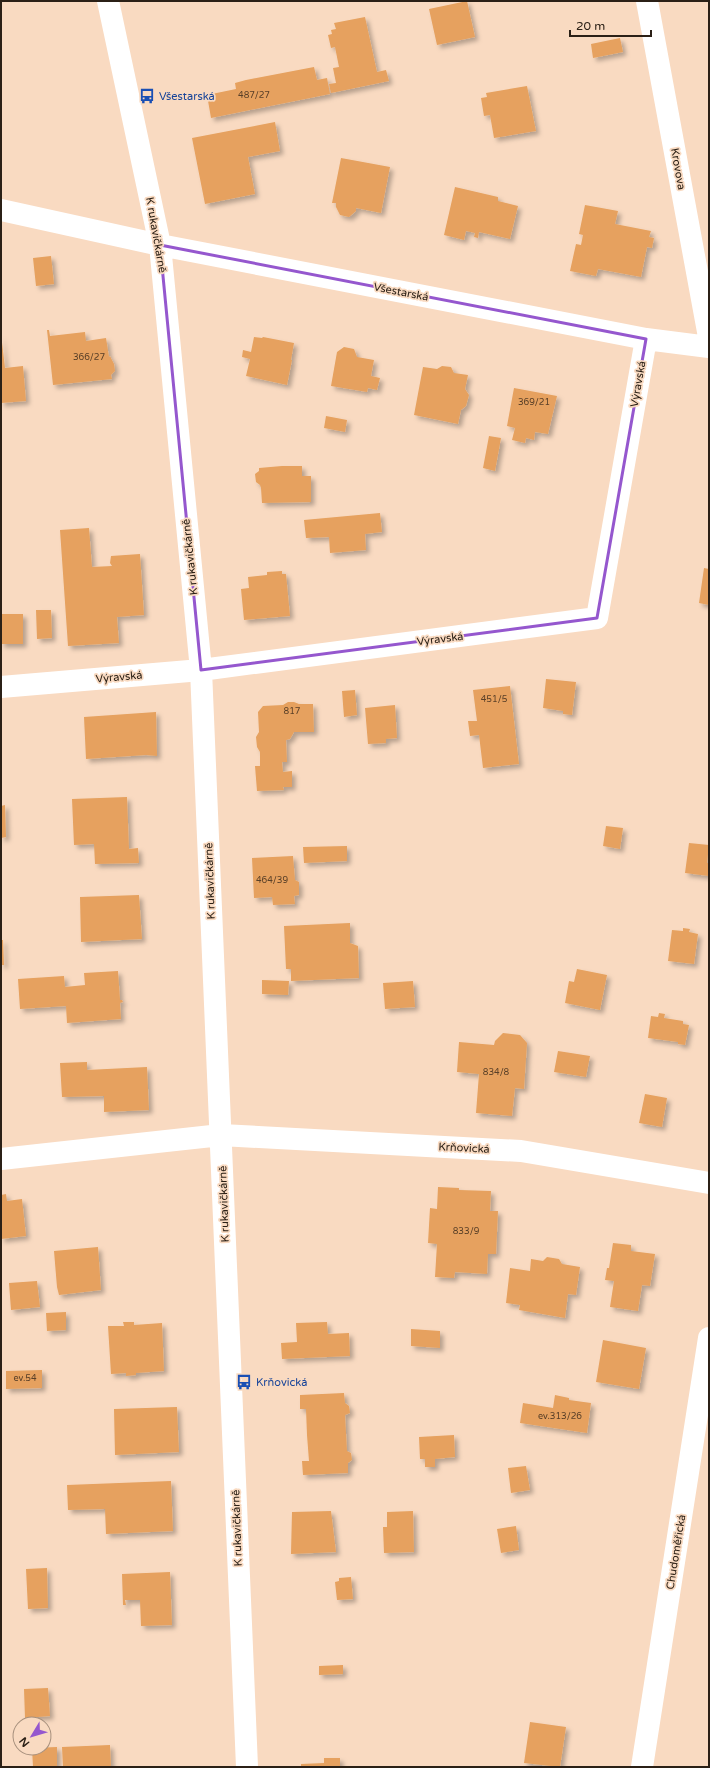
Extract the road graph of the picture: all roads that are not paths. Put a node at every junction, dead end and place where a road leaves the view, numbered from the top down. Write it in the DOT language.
graph roads {
  1 [pos="108,1"];
  2 [pos="647,1"];
  3 [pos="1,210"];
  4 [pos="160,245"];
  5 [pos="709,337"];
  6 [pos="646,339"];
  7 [pos="709,347"];
  8 [pos="201,670"];
  9 [pos="1,687"];
  10 [pos="221,1135"];
  11 [pos="1,1159"];
  12 [pos="709,1183"];
  13 [pos="709,1338"];
  14 [pos="247,1767"];
  15 [pos="642,1767"];
  1 -- 4 [label="street, K rukavičkárně"];
  2 -- 5 [label="street, Krovova"];
  3 -- 4 [label="street, Všestarská"];
  4 -- 6 [label="street, Všestarská"];
  4 -- 8 [label="street, K rukavičkárně"];
  6 -- 7 [label="street, Všestarská"];
  6 -- 8 [label="street, Výravská"];
  8 -- 9 [label="street, Výravská"];
  8 -- 10 [label="street, K rukavičkárně"];
  10 -- 11 [label="street, Krňovická"];
  10 -- 12 [label="street, Krňovická"];
  10 -- 14 [label="street, K rukavičkárně"];
  13 -- 15 [label="street, Chudoměřická"];
}
